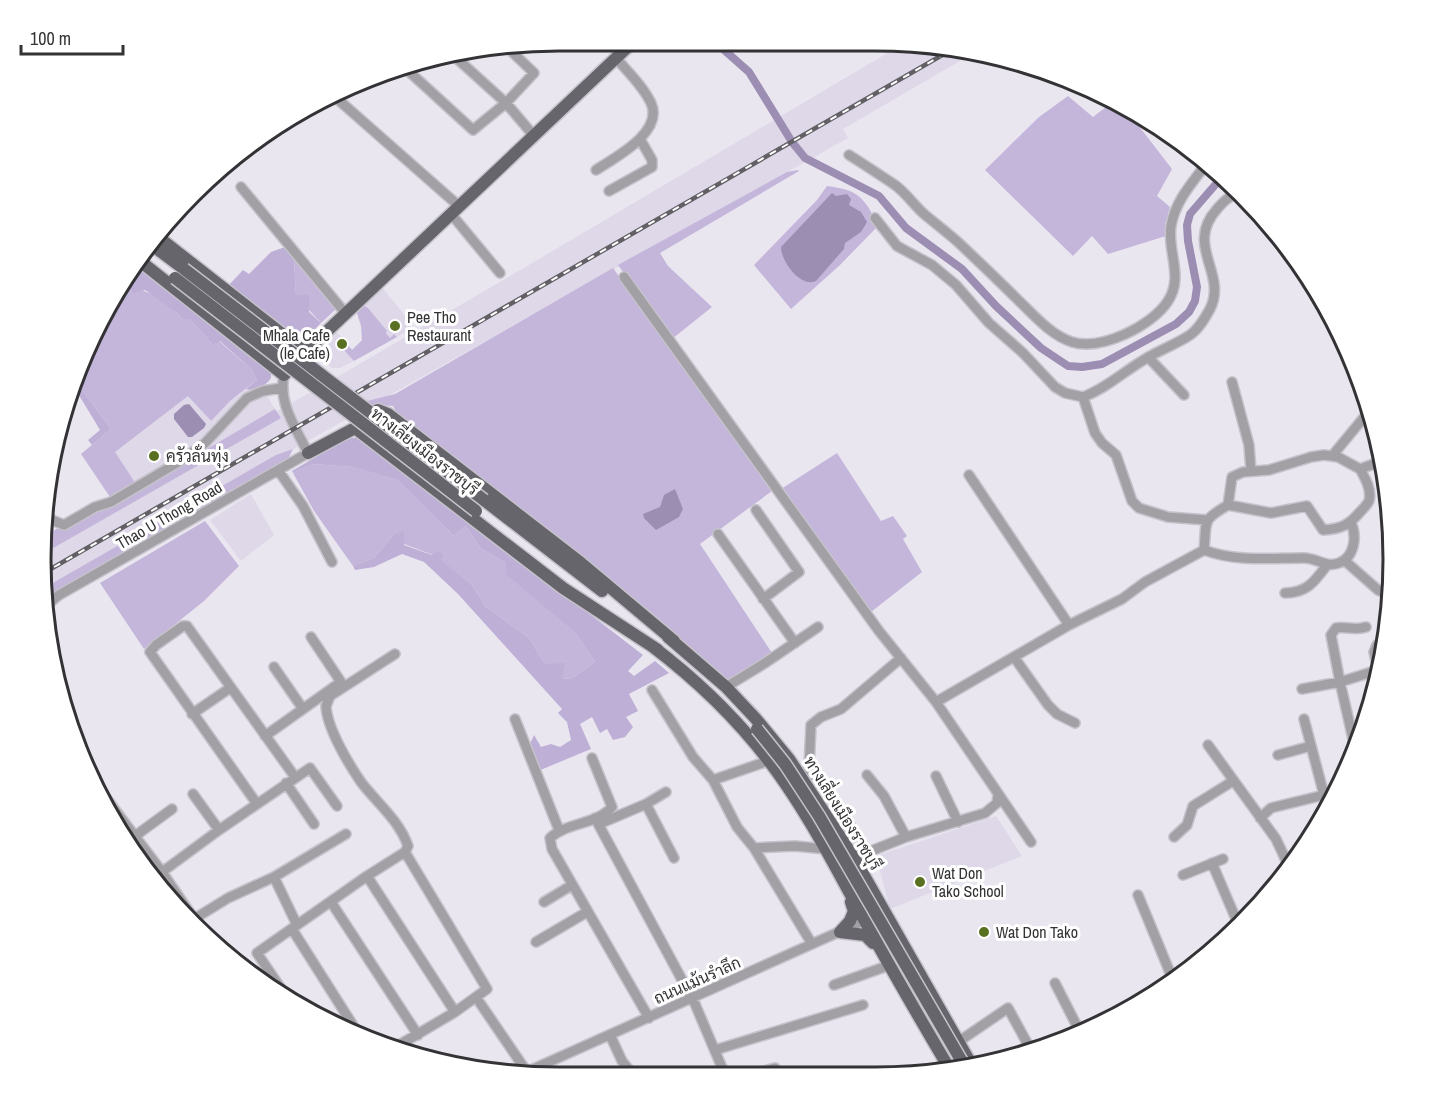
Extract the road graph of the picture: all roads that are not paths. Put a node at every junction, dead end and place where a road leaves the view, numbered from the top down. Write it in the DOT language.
graph roads {
  1 [pos="623,51"];
  2 [pos="513,53"];
  3 [pos="616,58"];
  4 [pos="460,61"];
  5 [pos="411,73"];
  6 [pos="339,101"];
  7 [pos="506,103"];
  8 [pos="534,136"];
  9 [pos="640,139"];
  10 [pos="849,155"];
  11 [pos="596,170"];
  12 [pos="1202,170"];
  13 [pos="242,187"];
  14 [pos="609,191"];
  15 [pos="1231,197"];
  16 [pos="456,211"];
  17 [pos="875,218"];
  18 [pos="163,241"];
  19 [pos="157,249"];
  20 [pos="150,258"];
  21 [pos="145,265"];
  22 [pos="500,273"];
  23 [pos="179,274"];
  24 [pos="624,278"];
  25 [pos="346,314"];
  26 [pos="305,352"];
  27 [pos="1148,357"];
  28 [pos="284,375"];
  29 [pos="1232,382"];
  30 [pos="281,388"];
  31 [pos="1184,395"];
  32 [pos="1083,397"];
  33 [pos="1363,418"];
  34 [pos="355,428"];
  35 [pos="308,453"];
  36 [pos="1332,456"];
  37 [pos="1374,464"];
  38 [pos="1360,469"];
  39 [pos="278,470"];
  40 [pos="1251,471"];
  41 [pos="969,475"];
  42 [pos="1228,505"];
  43 [pos="756,510"];
  44 [pos="53,520"];
  45 [pos="1207,520"];
  46 [pos="1351,523"];
  47 [pos="718,534"];
  48 [pos="1204,550"];
  49 [pos="1344,560"];
  50 [pos="332,562"];
  51 [pos="1327,565"];
  52 [pos="1382,592"];
  53 [pos="1285,593"];
  54 [pos="763,599"];
  55 [pos="53,600"];
  56 [pos="639,619"];
  57 [pos="1069,625"];
  58 [pos="818,627"];
  59 [pos="1366,627"];
  60 [pos="311,637"];
  61 [pos="674,641"];
  62 [pos="795,643"];
  63 [pos="657,650"];
  64 [pos="396,654"];
  65 [pos="1014,657"];
  66 [pos="901,658"];
  67 [pos="274,667"];
  68 [pos="686,673"];
  69 [pos="1369,674"];
  70 [pos="1340,682"];
  71 [pos="726,687"];
  72 [pos="230,688"];
  73 [pos="1302,689"];
  74 [pos="652,690"];
  75 [pos="936,702"];
  76 [pos="303,709"];
  77 [pos="192,714"];
  78 [pos="515,719"];
  79 [pos="1304,719"];
  80 [pos="1075,723"];
  81 [pos="754,731"];
  82 [pos="1352,733"];
  83 [pos="266,736"];
  84 [pos="1208,745"];
  85 [pos="1311,746"];
  86 [pos="1278,755"];
  87 [pos="592,758"];
  88 [pos="768,761"];
  89 [pos="867,775"];
  90 [pos="936,776"];
  91 [pos="295,777"];
  92 [pos="713,780"];
  93 [pos="1233,781"];
  94 [pos="286,783"];
  95 [pos="666,792"];
  96 [pos="193,794"];
  97 [pos="998,795"];
  98 [pos="257,804"];
  99 [pos="646,804"];
  100 [pos="338,806"];
  101 [pos="172,809"];
  102 [pos="1260,818"];
  103 [pos="597,821"];
  104 [pos="958,822"];
  105 [pos="314,824"];
  106 [pos="128,827"];
  107 [pos="219,830"];
  108 [pos="559,830"];
  109 [pos="346,834"];
  110 [pos="135,836"];
  111 [pos="906,837"];
  112 [pos="1174,837"];
  113 [pos="1031,842"];
  114 [pos="754,848"];
  115 [pos="826,849"];
  116 [pos="405,852"];
  117 [pos="867,852"];
  118 [pos="674,858"];
  119 [pos="854,858"];
  120 [pos="1285,858"];
  121 [pos="1223,859"];
  122 [pos="1212,863"];
  123 [pos="162,872"];
  124 [pos="1183,875"];
  125 [pos="367,876"];
  126 [pos="274,878"];
  127 [pos="573,885"];
  128 [pos="846,886"];
  129 [pos="177,894"];
  130 [pos="1138,895"];
  131 [pos="331,902"];
  132 [pos="544,902"];
  133 [pos="587,912"];
  134 [pos="884,912"];
  135 [pos="198,916"];
  136 [pos="1235,917"];
  137 [pos="864,921"];
  138 [pos="295,927"];
  139 [pos="840,932"];
  140 [pos="536,942"];
  141 [pos="812,944"];
  142 [pos="880,950"];
  143 [pos="890,965"];
  144 [pos="1170,972"];
  145 [pos="276,980"];
  146 [pos="1055,983"];
  147 [pos="834,985"];
  148 [pos="691,998"];
  149 [pos="480,1003"];
  150 [pos="863,1005"];
  151 [pos="455,1012"];
  152 [pos="649,1018"];
  153 [pos="352,1022"];
  154 [pos="1076,1025"];
  155 [pos="418,1035"];
  156 [pos="610,1035"];
  157 [pos="958,1042"];
  158 [pos="404,1043"];
  159 [pos="1027,1043"];
  160 [pos="715,1050"];
  161 [pos="968,1058"];
  162 [pos="961,1059"];
  163 [pos="953,1061"];
  164 [pos="946,1062"];
  165 [pos="521,1066"];
  166 [pos="541,1066"];
  167 [pos="627,1067"];
  168 [pos="722,1067"];
  1 -- 3 [label="main road"];
  2 -- 7 [label="street"];
  3 -- 8 [label="main road"];
  3 -- 9 [label="street"];
  4 -- 7 [label="street"];
  5 -- 7 [label="street"];
  6 -- 16 [label="street"];
  7 -- 8 [label="street"];
  8 -- 16 [label="main road"];
  9 -- 11 [label="street"];
  9 -- 14 [label="street"];
  10 -- 12 [label="street"];
  13 -- 25 [label="street"];
  15 -- 27 [label="street"];
  16 -- 22 [label="street"];
  16 -- 25 [label="main road"];
  17 -- 32 [label="street"];
  18 -- 26 [label="main road"];
  19 -- 23 [label="main road, ทางเลี่ยงเมืองราชบุรี"];
  20 -- 23 [label="main road, ทางเลี่ยงเมืองราชบุรี"];
  21 -- 28 [label="main road"];
  23 -- 56 [label="main road, ทางเลี่ยงเมืองราชบุรี, bridge"];
  23 -- 63 [label="main road, ทางเลี่ยงเมืองราชบุรี, bridge"];
  24 -- 66 [label="street"];
  25 -- 26 [label="main road"];
  26 -- 28 [label="main road"];
  27 -- 31 [label="street"];
  27 -- 32 [label="street"];
  28 -- 30 [label="street"];
  29 -- 40 [label="street"];
  30 -- 35 [label="street"];
  30 -- 44 [label="street"];
  32 -- 45 [label="street"];
  33 -- 36 [label="street"];
  34 -- 35 [label="main road"];
  34 -- 61 [label="main road"];
  34 -- 63 [label="main road"];
  35 -- 39 [label="street, Thao U Thong Road"];
  36 -- 38 [label="street"];
  36 -- 40 [label="street"];
  37 -- 38 [label="street"];
  38 -- 46 [label="street"];
  39 -- 50 [label="street"];
  39 -- 55 [label="street, Thao U Thong Road"];
  40 -- 42 [label="street"];
  41 -- 57 [label="street"];
  42 -- 45 [label="street"];
  42 -- 46 [label="street"];
  43 -- 54 [label="street"];
  45 -- 48 [label="street"];
  46 -- 49 [label="street"];
  47 -- 54 [label="street"];
  48 -- 51 [label="street"];
  48 -- 57 [label="street"];
  49 -- 51 [label="street"];
  49 -- 52 [label="street"];
  51 -- 53 [label="street"];
  54 -- 62 [label="street"];
  56 -- 61 [label="main road, ทางเลี่ยงเมืองราชบุรี"];
  56 -- 81 [label="main road, ทางเลี่ยงเมืองราชบุรี"];
  57 -- 65 [label="street"];
  58 -- 62 [label="street"];
  59 -- 70 [label="street"];
  60 -- 76 [label="street"];
  61 -- 71 [label="main road, ทางเลี่ยงเมืองราชบุรี"];
  62 -- 71 [label="street"];
  63 -- 68 [label="main road, ทางเลี่ยงเมืองราชบุรี"];
  64 -- 116 [label="street"];
  65 -- 75 [label="street"];
  65 -- 80 [label="street"];
  66 -- 75 [label="street"];
  66 -- 117 [label="street"];
  67 -- 76 [label="street"];
  68 -- 81 [label="main road, ทางเลี่ยงเมืองราชบุรี"];
  68 -- 88 [label="main road, ทางเลี่ยงเมืองราชบุรี"];
  69 -- 70 [label="street"];
  70 -- 73 [label="street"];
  70 -- 82 [label="street"];
  71 -- 119 [label="main road, ทางเลี่ยงเมืองราชบุรี"];
  72 -- 77 [label="street"];
  72 -- 77 [label="street"];
  72 -- 83 [label="street"];
  74 -- 92 [label="street"];
  75 -- 97 [label="street"];
  76 -- 83 [label="street"];
  77 -- 98 [label="street"];
  78 -- 108 [label="street"];
  79 -- 85 [label="street"];
  81 -- 162 [label="main road, ทางเลี่ยงเมืองราชบุรี, bridge"];
  81 -- 163 [label="main road, ทางเลี่ยงเมืองราชบุรี"];
  83 -- 91 [label="street"];
  84 -- 93 [label="street"];
  85 -- 86 [label="street"];
  85 -- 102 [label="street"];
  87 -- 103 [label="street"];
  88 -- 92 [label="street"];
  88 -- 115 [label="main road, ทางเลี่ยงเมืองราชบุรี"];
  89 -- 111 [label="street"];
  90 -- 104 [label="street"];
  91 -- 94 [label="street"];
  91 -- 100 [label="street"];
  92 -- 114 [label="street"];
  93 -- 102 [label="street"];
  93 -- 112 [label="street"];
  94 -- 98 [label="street"];
  94 -- 105 [label="street"];
  95 -- 99 [label="street"];
  96 -- 107 [label="street"];
  97 -- 104 [label="street"];
  97 -- 113 [label="street"];
  98 -- 107 [label="street"];
  99 -- 103 [label="street"];
  99 -- 118 [label="street"];
  101 -- 110 [label="street"];
  102 -- 120 [label="street"];
  103 -- 108 [label="street"];
  103 -- 148 [label="street"];
  104 -- 111 [label="street"];
  106 -- 110 [label="street"];
  107 -- 123 [label="street"];
  108 -- 127 [label="street"];
  109 -- 126 [label="street"];
  110 -- 123 [label="street"];
  111 -- 117 [label="street"];
  114 -- 115 [label="street"];
  114 -- 141 [label="street"];
  115 -- 128 [label="main road, ทางเลี่ยงเมืองราชบุรี"];
  116 -- 125 [label="street"];
  116 -- 151 [label="street"];
  117 -- 119 [label="street"];
  119 -- 134 [label="main road, ทางเลี่ยงเมืองราชบุรี"];
  121 -- 122 [label="street"];
  122 -- 124 [label="street"];
  122 -- 136 [label="street"];
  123 -- 129 [label="street"];
  125 -- 131 [label="street"];
  125 -- 151 [label="street"];
  126 -- 135 [label="street"];
  126 -- 138 [label="street"];
  127 -- 132 [label="street"];
  127 -- 133 [label="street"];
  128 -- 137 [label="main road, ทางเลี่ยงเมืองราชบุรี"];
  128 -- 139 [label="main road"];
  130 -- 144 [label="street"];
  131 -- 138 [label="street"];
  131 -- 155 [label="street"];
  133 -- 140 [label="street"];
  133 -- 152 [label="street"];
  134 -- 137 [label="street, ถนนแม้นรำลึก"];
  134 -- 157 [label="main road, ทางเลี่ยงเมืองราชบุรี"];
  137 -- 139 [label="street, ถนนแม้นรำลึก"];
  137 -- 142 [label="main road, ทางเลี่ยงเมืองราชบุรี"];
  138 -- 145 [label="street"];
  138 -- 153 [label="street"];
  139 -- 141 [label="street, ถนนแม้นรำลึก"];
  139 -- 142 [label="main road"];
  141 -- 148 [label="street, ถนนแม้นรำลึก"];
  142 -- 143 [label="main road, ทางเลี่ยงเมืองราชบุรี"];
  143 -- 147 [label="street"];
  143 -- 164 [label="main road, ทางเลี่ยงเมืองราชบุรี"];
  146 -- 154 [label="street"];
  148 -- 152 [label="street, ถนนแม้นรำลึก"];
  148 -- 160 [label="street"];
  149 -- 165 [label="street"];
  150 -- 160 [label="street"];
  151 -- 155 [label="street"];
  152 -- 156 [label="street, ถนนแม้นรำลึก"];
  155 -- 158 [label="street"];
  156 -- 166 [label="street, ถนนแม้นรำลึก"];
  156 -- 167 [label="street"];
  157 -- 159 [label="street"];
  157 -- 161 [label="main road, ทางเลี่ยงเมืองราชบุรี"];
  160 -- 168 [label="street"];
}
